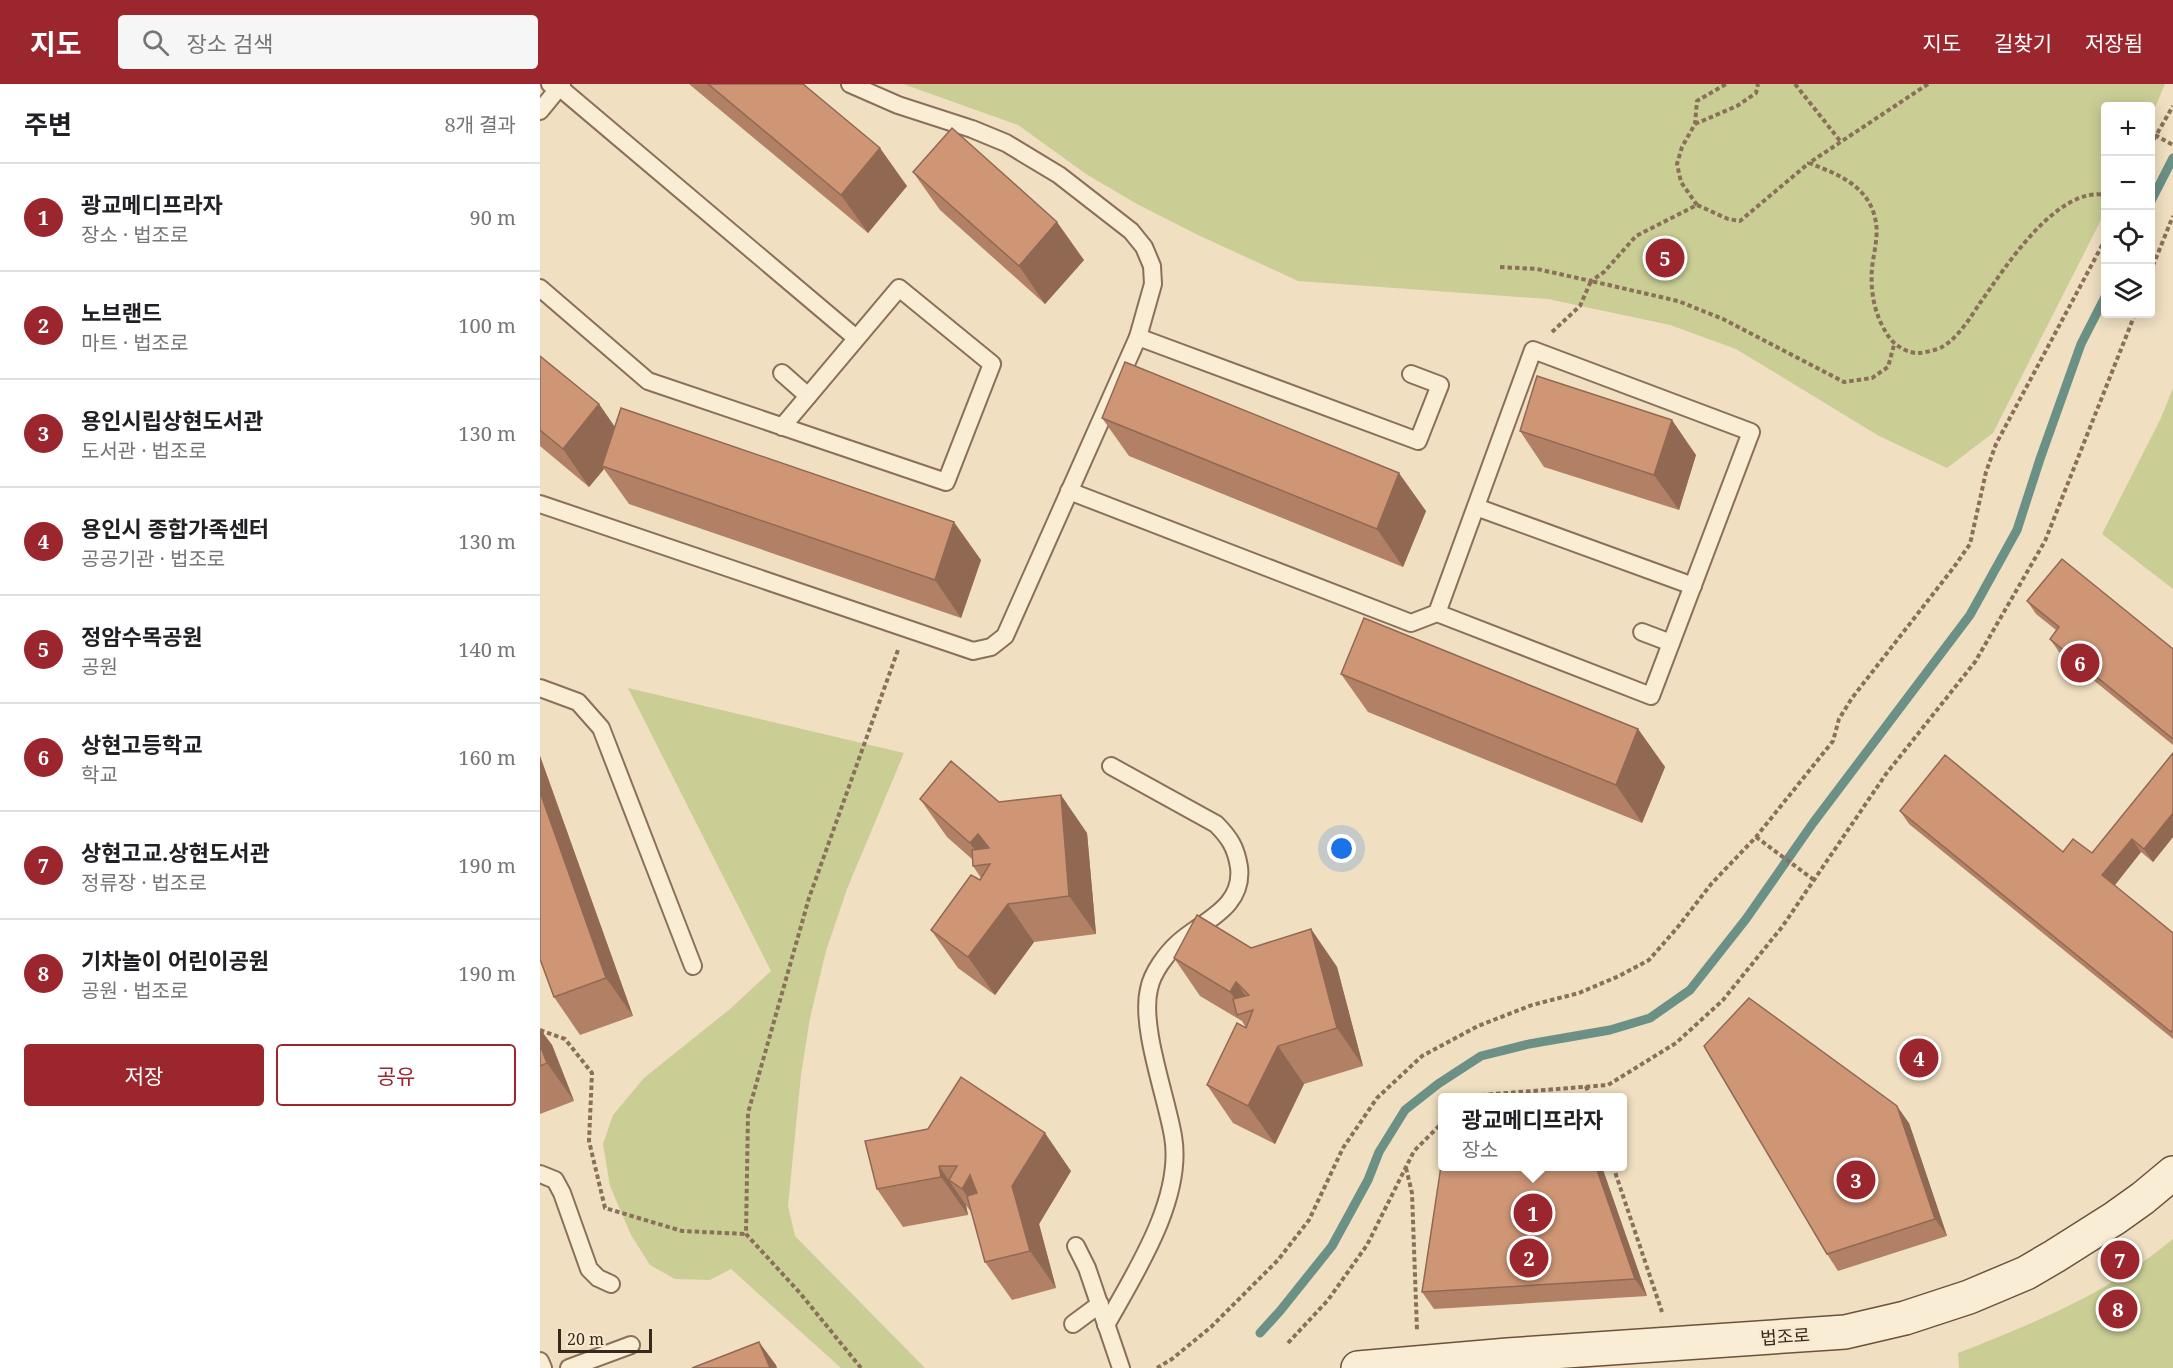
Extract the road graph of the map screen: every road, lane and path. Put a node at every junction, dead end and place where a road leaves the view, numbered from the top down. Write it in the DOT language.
graph roads {
  1 [pos="850,84"];
  2 [pos="1726,84"];
  3 [pos="1758,84"];
  4 [pos="1795,84"];
  5 [pos="1928,84"];
  6 [pos="557,85"];
  7 [pos="2173,106"];
  8 [pos="540,111"];
  9 [pos="1695,124"];
  10 [pos="2155,135"];
  11 [pos="1841,142"];
  12 [pos="2173,145"];
  13 [pos="1809,163"];
  14 [pos="2101,194"];
  15 [pos="1697,205"];
  16 [pos="2173,216"];
  17 [pos="2101,246"];
  18 [pos="2154,264"];
  19 [pos="1500,267"];
  20 [pos="1591,281"];
  21 [pos="540,288"];
  22 [pos="2133,318"];
  23 [pos="1138,337"];
  24 [pos="856,338"];
  25 [pos="1894,345"];
  26 [pos="1533,350"];
  27 [pos="782,373"];
  28 [pos="1411,374"];
  29 [pos="808,396"];
  30 [pos="782,427"];
  31 [pos="1070,491"];
  32 [pos="540,504"];
  33 [pos="1476,507"];
  34 [pos="1692,586"];
  35 [pos="1437,613"];
  36 [pos="906,628"];
  37 [pos="1642,632"];
  38 [pos="1671,643"];
  39 [pos="540,688"];
  40 [pos="1111,766"];
  41 [pos="1756,837"];
  42 [pos="1814,880"];
  43 [pos="693,966"];
  44 [pos="540,1030"];
  45 [pos="1586,1086"];
  46 [pos="1504,1093"];
  47 [pos="1588,1093"];
  48 [pos="1438,1127"];
  49 [pos="1406,1167"];
  50 [pos="1614,1171"];
  51 [pos="2173,1173"];
  52 [pos="540,1174"];
  53 [pos="746,1234"];
  54 [pos="1076,1246"];
  55 [pos="611,1284"];
  56 [pos="1100,1304"];
  57 [pos="1073,1324"];
  58 [pos="1106,1325"];
  59 [pos="1288,1343"];
  60 [pos="1673,1344"];
  61 [pos="631,1345"];
  62 [pos="540,1361"];
  63 [pos="1419,1364"];
  64 [pos="543,1368"];
  65 [pos="569,1368"];
  66 [pos="861,1368"];
  67 [pos="1121,1368"];
  68 [pos="1156,1368"];
  69 [pos="1358,1368"];
  1 -- 23 [label="lane"];
  2 -- 9 [label="path"];
  3 -- 9 [label="path"];
  4 -- 11 [label="path"];
  5 -- 11 [label="path"];
  6 -- 8 [label="lane"];
  6 -- 24 [label="lane"];
  7 -- 10 [label="path"];
  9 -- 15 [label="path"];
  10 -- 12 [label="path"];
  11 -- 13 [label="path"];
  13 -- 15 [label="path"];
  13 -- 25 [label="path"];
  14 -- 25 [label="path"];
  15 -- 20 [label="path"];
  16 -- 18 [label="path"];
  17 -- 41 [label="path"];
  19 -- 20 [label="path"];
  20 -- 25 [label="path"];
  20 -- 26 [label="path"];
  21 -- 30 [label="lane"];
  22 -- 42 [label="path"];
  23 -- 28 [label="lane"];
  23 -- 31 [label="lane"];
  24 -- 29 [label="lane"];
  24 -- 30 [label="lane"];
  26 -- 33 [label="lane"];
  26 -- 34 [label="lane"];
  27 -- 29 [label="lane"];
  29 -- 30 [label="lane"];
  31 -- 35 [label="lane"];
  31 -- 36 [label="lane"];
  32 -- 36 [label="lane"];
  33 -- 34 [label="lane"];
  33 -- 35 [label="lane"];
  34 -- 38 [label="lane"];
  35 -- 38 [label="lane"];
  36 -- 53 [label="path"];
  37 -- 38 [label="lane"];
  39 -- 43 [label="lane"];
  40 -- 58 [label="lane"];
  41 -- 42 [label="path"];
  41 -- 68 [label="path"];
  42 -- 45 [label="path"];
  44 -- 53 [label="path"];
  45 -- 46 [label="path"];
  45 -- 47 [label="path"];
  48 -- 49 [label="path"];
  49 -- 59 [label="path"];
  49 -- 63 [label="path"];
  50 -- 60 [label="path"];
  51 -- 60 [label="street, 법조로"];
  52 -- 55 [label="lane"];
  53 -- 66 [label="path"];
  54 -- 56 [label="lane"];
  56 -- 57 [label="lane"];
  56 -- 58 [label="lane"];
  58 -- 67 [label="lane"];
  60 -- 63 [label="street, 법조로"];
  61 -- 65 [label="lane"];
  62 -- 64 [label="lane"];
  63 -- 69 [label="street, 법조로"];
}
